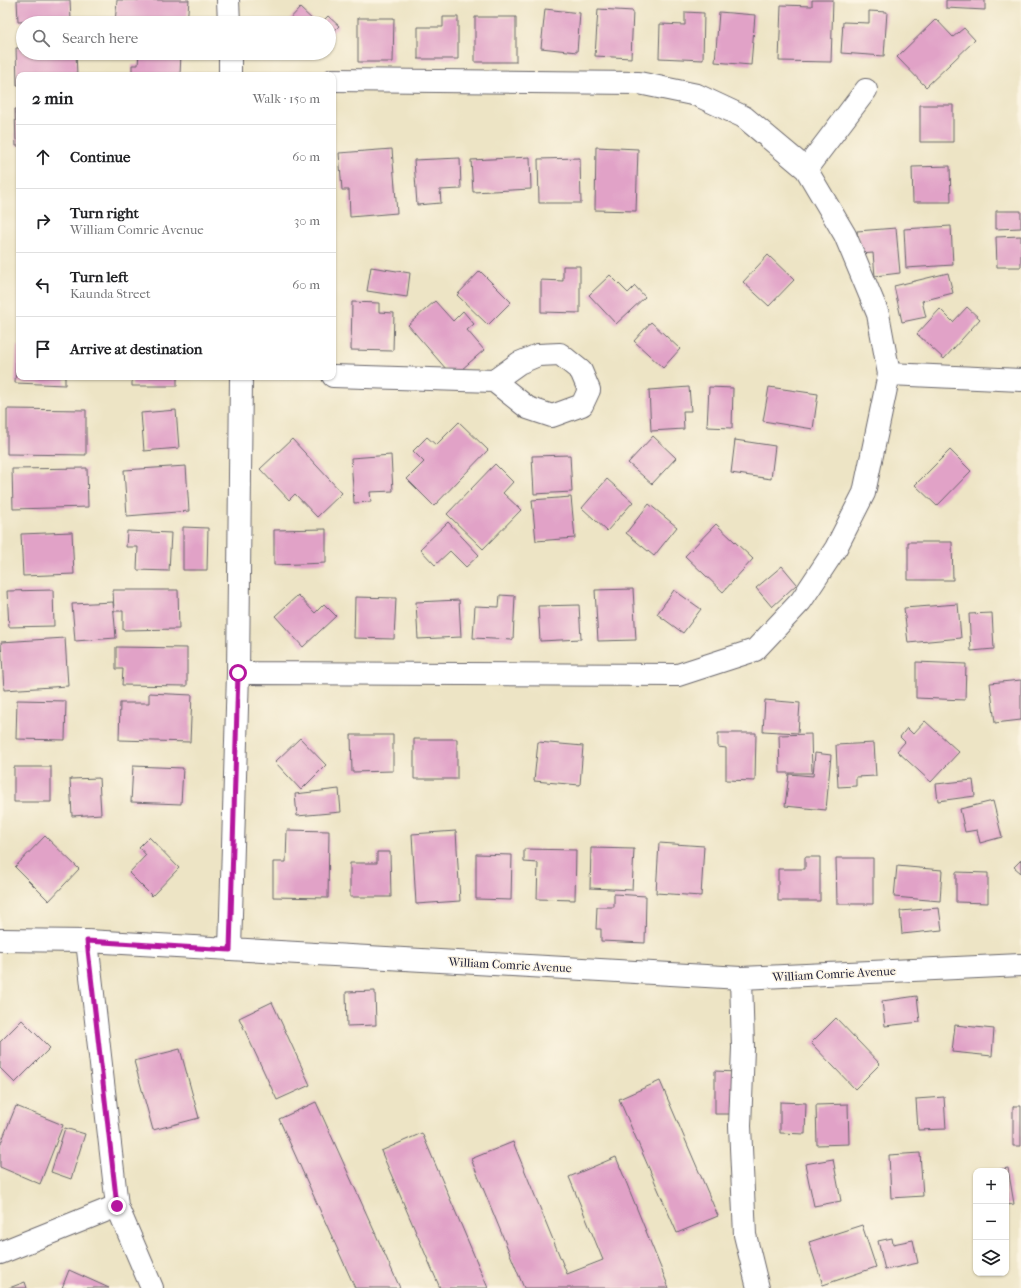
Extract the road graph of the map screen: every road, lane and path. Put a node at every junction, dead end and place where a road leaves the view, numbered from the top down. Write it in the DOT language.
graph roads {
  1 [pos="228,0"];
  2 [pos="229,16"];
  3 [pos="230,60"];
  4 [pos="230,72"];
  5 [pos="336,80"];
  6 [pos="866,90"];
  7 [pos="806,169"];
  8 [pos="889,374"];
  9 [pos="336,376"];
  10 [pos="240,380"];
  11 [pos="1021,380"];
  12 [pos="494,381"];
  13 [pos="238,673"];
  14 [pos="0,940"];
  15 [pos="87,941"];
  16 [pos="230,950"];
  17 [pos="1021,965"];
  18 [pos="741,978"];
  19 [pos="117,1206"];
  20 [pos="0,1253"];
  21 [pos="152,1288"];
  22 [pos="758,1288"];
  1 -- 2 [label="street"];
  3 -- 4 [label="street"];
  5 -- 7 [label="street"];
  6 -- 7 [label="street"];
  7 -- 8 [label="street"];
  8 -- 11 [label="street"];
  8 -- 13 [label="street"];
  9 -- 12 [label="street"];
  10 -- 13 [label="street"];
  13 -- 16 [label="street"];
  14 -- 15 [label="street, William Comrie Avenue"];
  15 -- 16 [label="street, William Comrie Avenue"];
  15 -- 19 [label="street"];
  16 -- 18 [label="street, William Comrie Avenue"];
  17 -- 18 [label="street, William Comrie Avenue"];
  18 -- 22 [label="street"];
  19 -- 20 [label="street"];
  19 -- 21 [label="street"];
}
